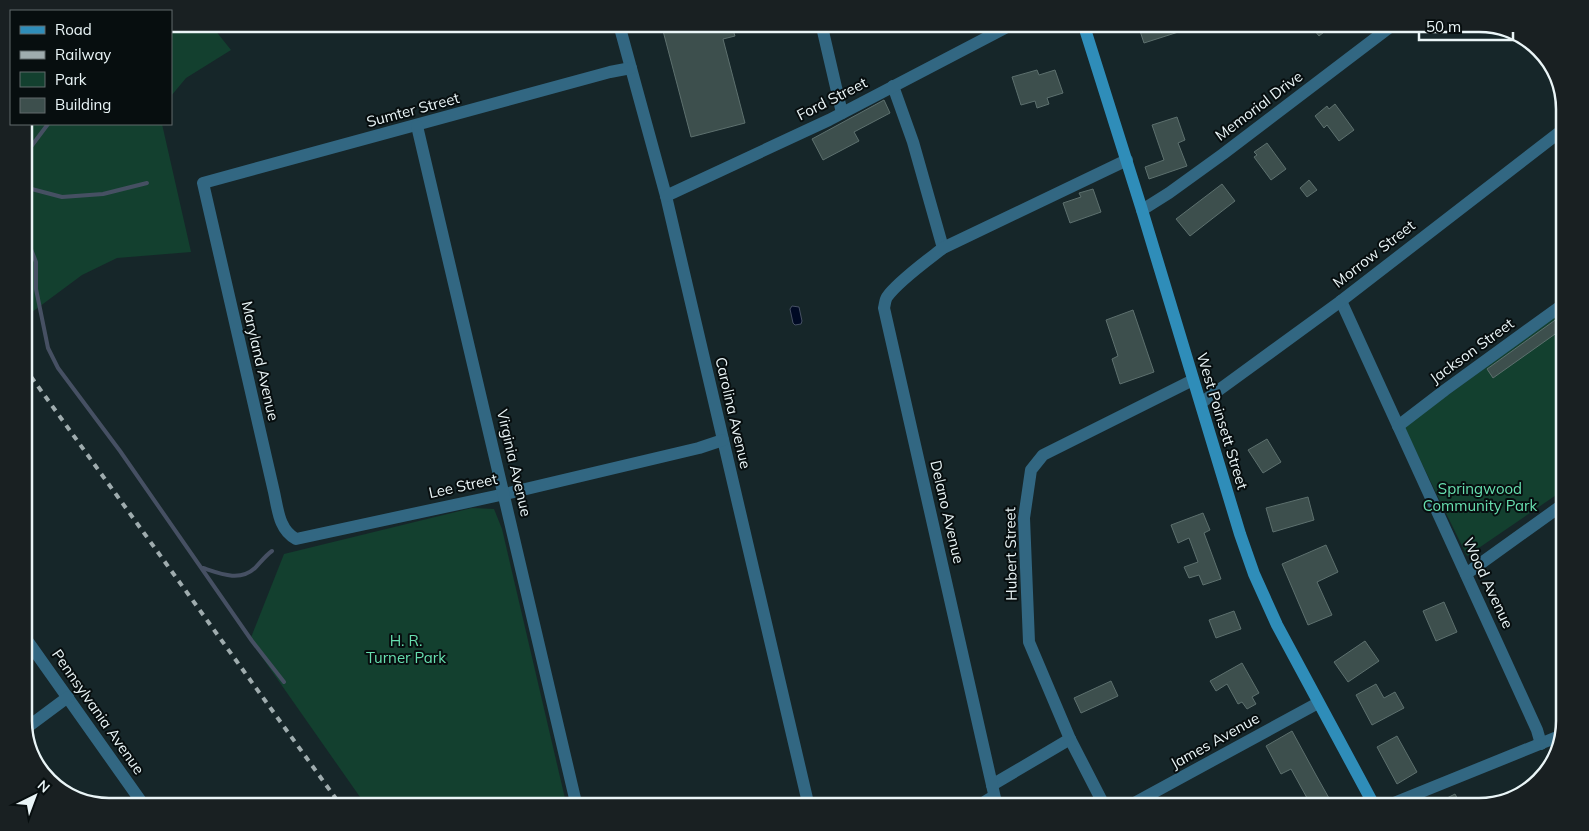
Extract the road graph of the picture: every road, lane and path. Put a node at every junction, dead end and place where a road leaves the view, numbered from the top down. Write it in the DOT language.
graph roads {
  1 [pos="621,32"];
  2 [pos="823,32"];
  3 [pos="997,32"];
  4 [pos="1086,32"];
  5 [pos="1383,32"];
  6 [pos="631,68"];
  7 [pos="893,86"];
  8 [pos="842,113"];
  9 [pos="418,126"];
  10 [pos="1556,135"];
  11 [pos="1127,160"];
  12 [pos="204,183"];
  13 [pos="666,196"];
  14 [pos="1142,210"];
  15 [pos="943,248"];
  16 [pos="1341,301"];
  17 [pos="1556,310"];
  18 [pos="1193,380"];
  19 [pos="1201,403"];
  20 [pos="1398,426"];
  21 [pos="723,440"];
  22 [pos="505,494"];
  23 [pos="1556,509"];
  24 [pos="296,539"];
  25 [pos="1466,574"];
  26 [pos="33,648"];
  27 [pos="68,697"];
  28 [pos="1318,703"];
  29 [pos="33,722"];
  30 [pos="1070,739"];
  31 [pos="1555,739"];
  32 [pos="1541,744"];
  33 [pos="994,796"];
  34 [pos="138,798"];
  35 [pos="576,798"];
  36 [pos="807,798"];
  37 [pos="1100,798"];
  38 [pos="1144,798"];
  39 [pos="1370,798"];
  40 [pos="1406,798"];
  1 -- 6 [label="street, Carolina Avenue"];
  2 -- 8 [label="street"];
  3 -- 7 [label="street, Ford Street"];
  4 -- 11 [label="main road, West Poinsett Street"];
  5 -- 14 [label="street, Memorial Drive"];
  6 -- 9 [label="street, Sumter Street"];
  6 -- 13 [label="street, Carolina Avenue"];
  7 -- 8 [label="street, Ford Street"];
  7 -- 15 [label="street"];
  8 -- 13 [label="street, Ford Street"];
  9 -- 12 [label="street, Sumter Street"];
  9 -- 22 [label="street, Virginia Avenue"];
  10 -- 16 [label="street, Morrow Street"];
  11 -- 14 [label="main road, West Poinsett Street"];
  11 -- 15 [label="street, Delano Avenue"];
  12 -- 24 [label="street, Maryland Avenue"];
  13 -- 21 [label="street, Carolina Avenue"];
  14 -- 18 [label="main road, West Poinsett Street"];
  15 -- 33 [label="street, Delano Avenue"];
  16 -- 19 [label="street, Morrow Street"];
  16 -- 20 [label="street, Wood Avenue"];
  17 -- 20 [label="street, Jackson Street"];
  18 -- 19 [label="main road, West Poinsett Street"];
  18 -- 30 [label="street, Hubert Street"];
  19 -- 28 [label="main road, West Poinsett Street"];
  20 -- 25 [label="street, Wood Avenue"];
  21 -- 22 [label="street, Lee Street"];
  21 -- 36 [label="street, Carolina Avenue"];
  22 -- 24 [label="street, Lee Street"];
  22 -- 35 [label="street, Virginia Avenue"];
  23 -- 25 [label="street"];
  25 -- 32 [label="street, Wood Avenue"];
  26 -- 27 [label="street, Pennsylvania Avenue"];
  27 -- 29 [label="street"];
  27 -- 34 [label="street, Pennsylvania Avenue"];
  28 -- 38 [label="street, James Avenue"];
  28 -- 39 [label="main road, West Poinsett Street"];
  30 -- 33 [label="street"];
  30 -- 37 [label="street, Hubert Street"];
  31 -- 32 [label="street"];
  32 -- 40 [label="street"];
}
